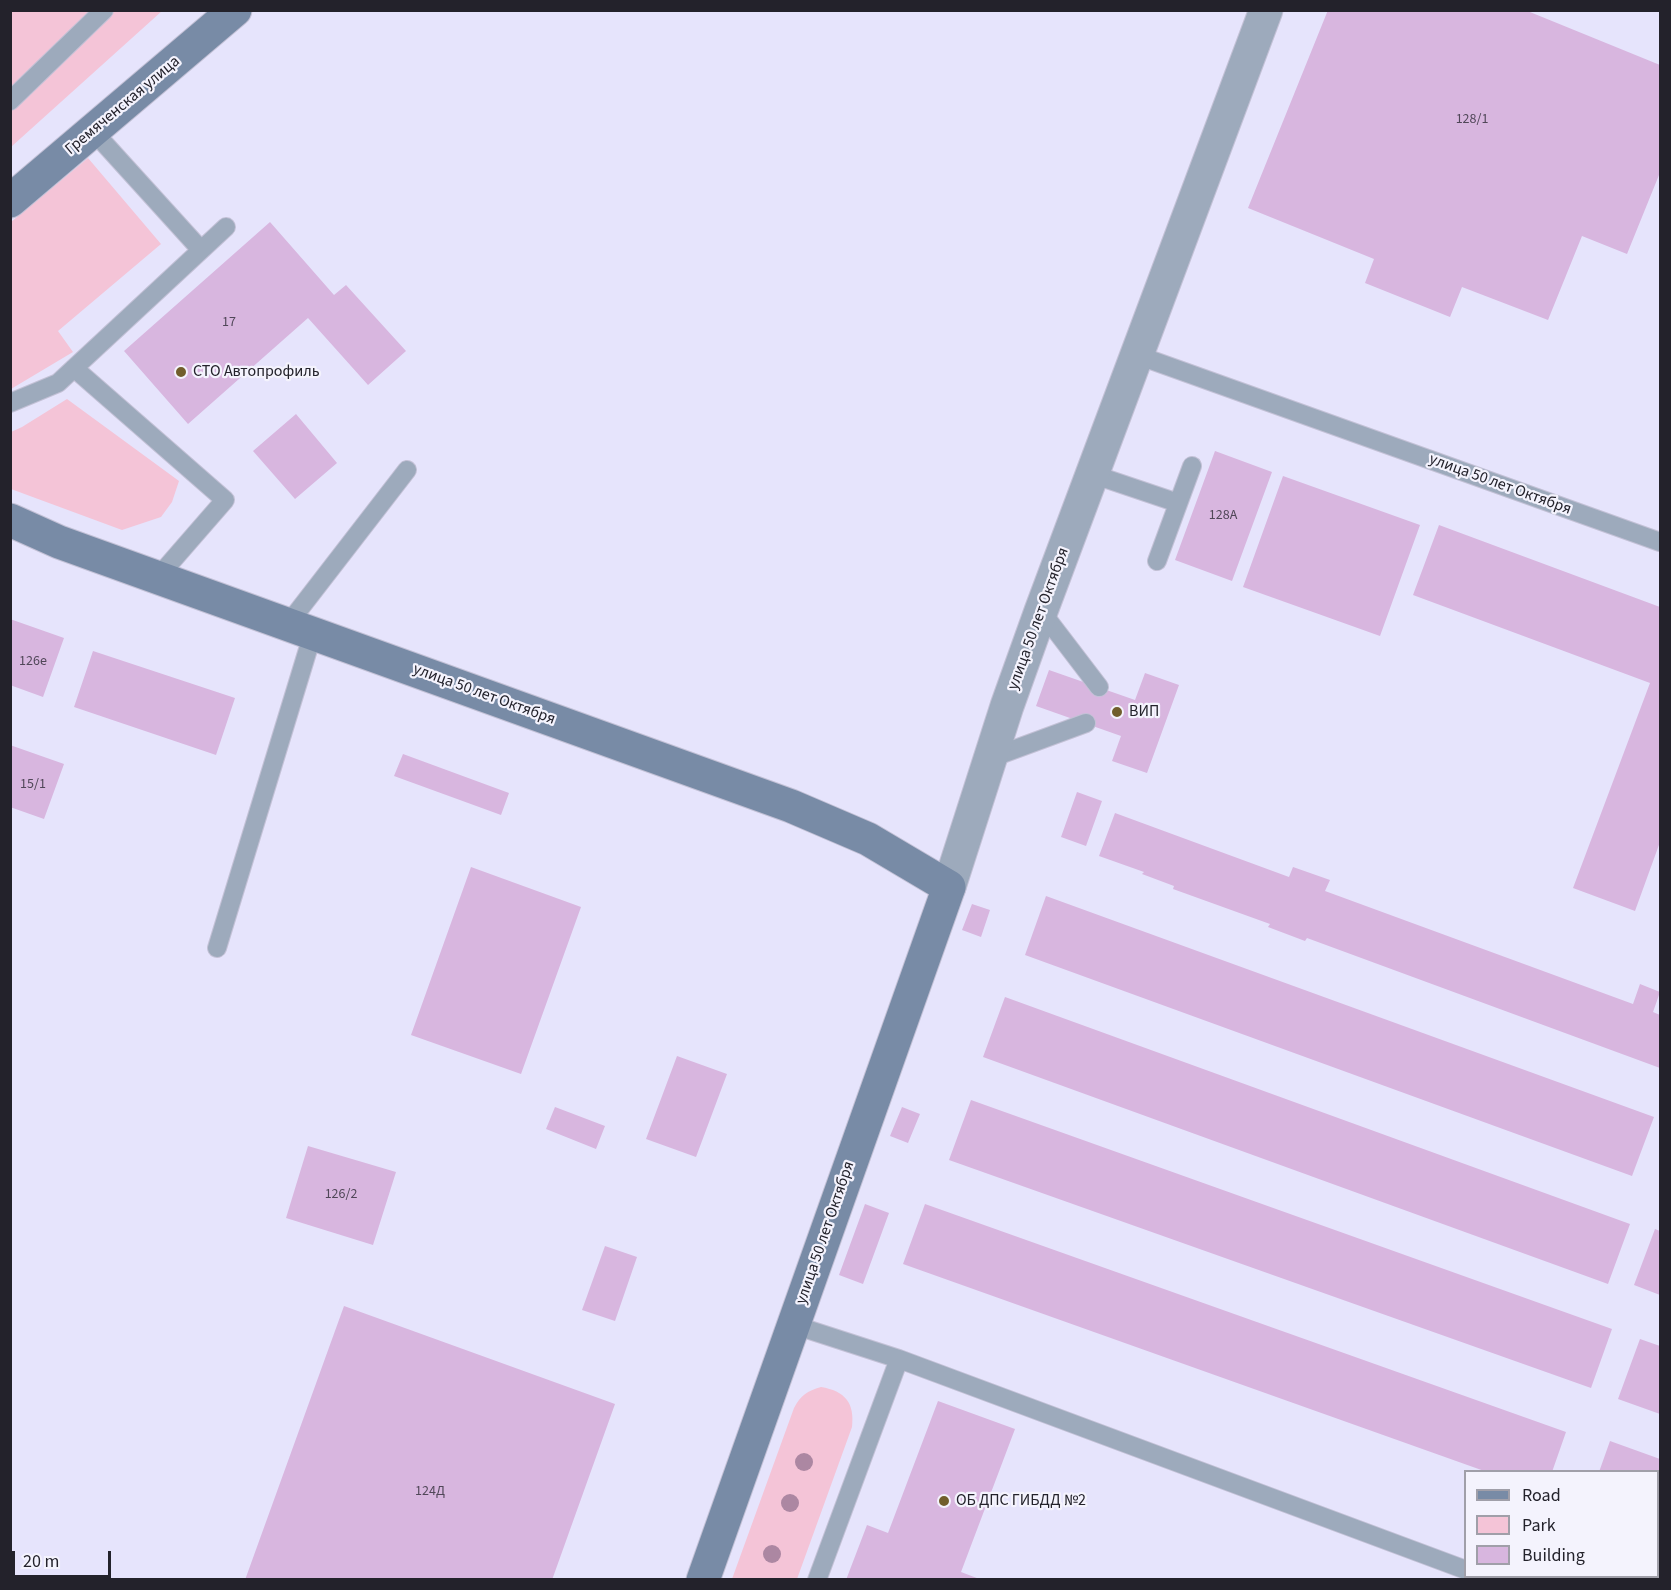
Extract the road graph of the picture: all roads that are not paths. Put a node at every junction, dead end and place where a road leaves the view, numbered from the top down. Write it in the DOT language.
graph roads {
  1 [pos="104,10"];
  2 [pos="235,10"];
  3 [pos="1266,10"];
  4 [pos="10,101"];
  5 [pos="93,131"];
  6 [pos="10,201"];
  7 [pos="226,227"];
  8 [pos="201,250"];
  9 [pos="1137,355"];
  10 [pos="74,368"];
  11 [pos="10,403"];
  12 [pos="1192,466"];
  13 [pos="407,470"];
  14 [pos="1092,474"];
  15 [pos="1178,503"];
  16 [pos="10,520"];
  17 [pos="1660,542"];
  18 [pos="1157,561"];
  19 [pos="158,578"];
  20 [pos="1041,611"];
  21 [pos="301,629"];
  22 [pos="1098,687"];
  23 [pos="1086,723"];
  24 [pos="991,758"];
  25 [pos="949,887"];
  26 [pos="217,948"];
  27 [pos="794,1325"];
  28 [pos="899,1359"];
  29 [pos="1464,1569"];
  30 [pos="703,1580"];
  31 [pos="817,1580"];
  1 -- 4 [label="lane"];
  2 -- 5 [label="street, Гремяченская улица"];
  3 -- 9 [label="street, улица 50 лет Октября"];
  5 -- 6 [label="street, Гремяченская улица"];
  5 -- 8 [label="lane"];
  7 -- 8 [label="lane"];
  8 -- 10 [label="lane"];
  9 -- 14 [label="street, улица 50 лет Октября"];
  9 -- 17 [label="lane, улица 50 лет Октября"];
  10 -- 11 [label="lane"];
  10 -- 19 [label="lane"];
  12 -- 15 [label="lane"];
  13 -- 21 [label="lane"];
  14 -- 15 [label="lane"];
  14 -- 20 [label="street, улица 50 лет Октября"];
  15 -- 18 [label="lane"];
  16 -- 19 [label="street, улица 50 лет Октября"];
  19 -- 21 [label="street, улица 50 лет Октября"];
  20 -- 22 [label="lane"];
  20 -- 24 [label="street, улица 50 лет Октября"];
  21 -- 25 [label="street, улица 50 лет Октября"];
  21 -- 26 [label="lane"];
  23 -- 24 [label="lane"];
  24 -- 25 [label="street, улица 50 лет Октября"];
  25 -- 27 [label="street, улица 50 лет Октября"];
  27 -- 28 [label="lane"];
  27 -- 30 [label="street, улица 50 лет Октября"];
  28 -- 29 [label="lane"];
  28 -- 31 [label="lane"];
}
